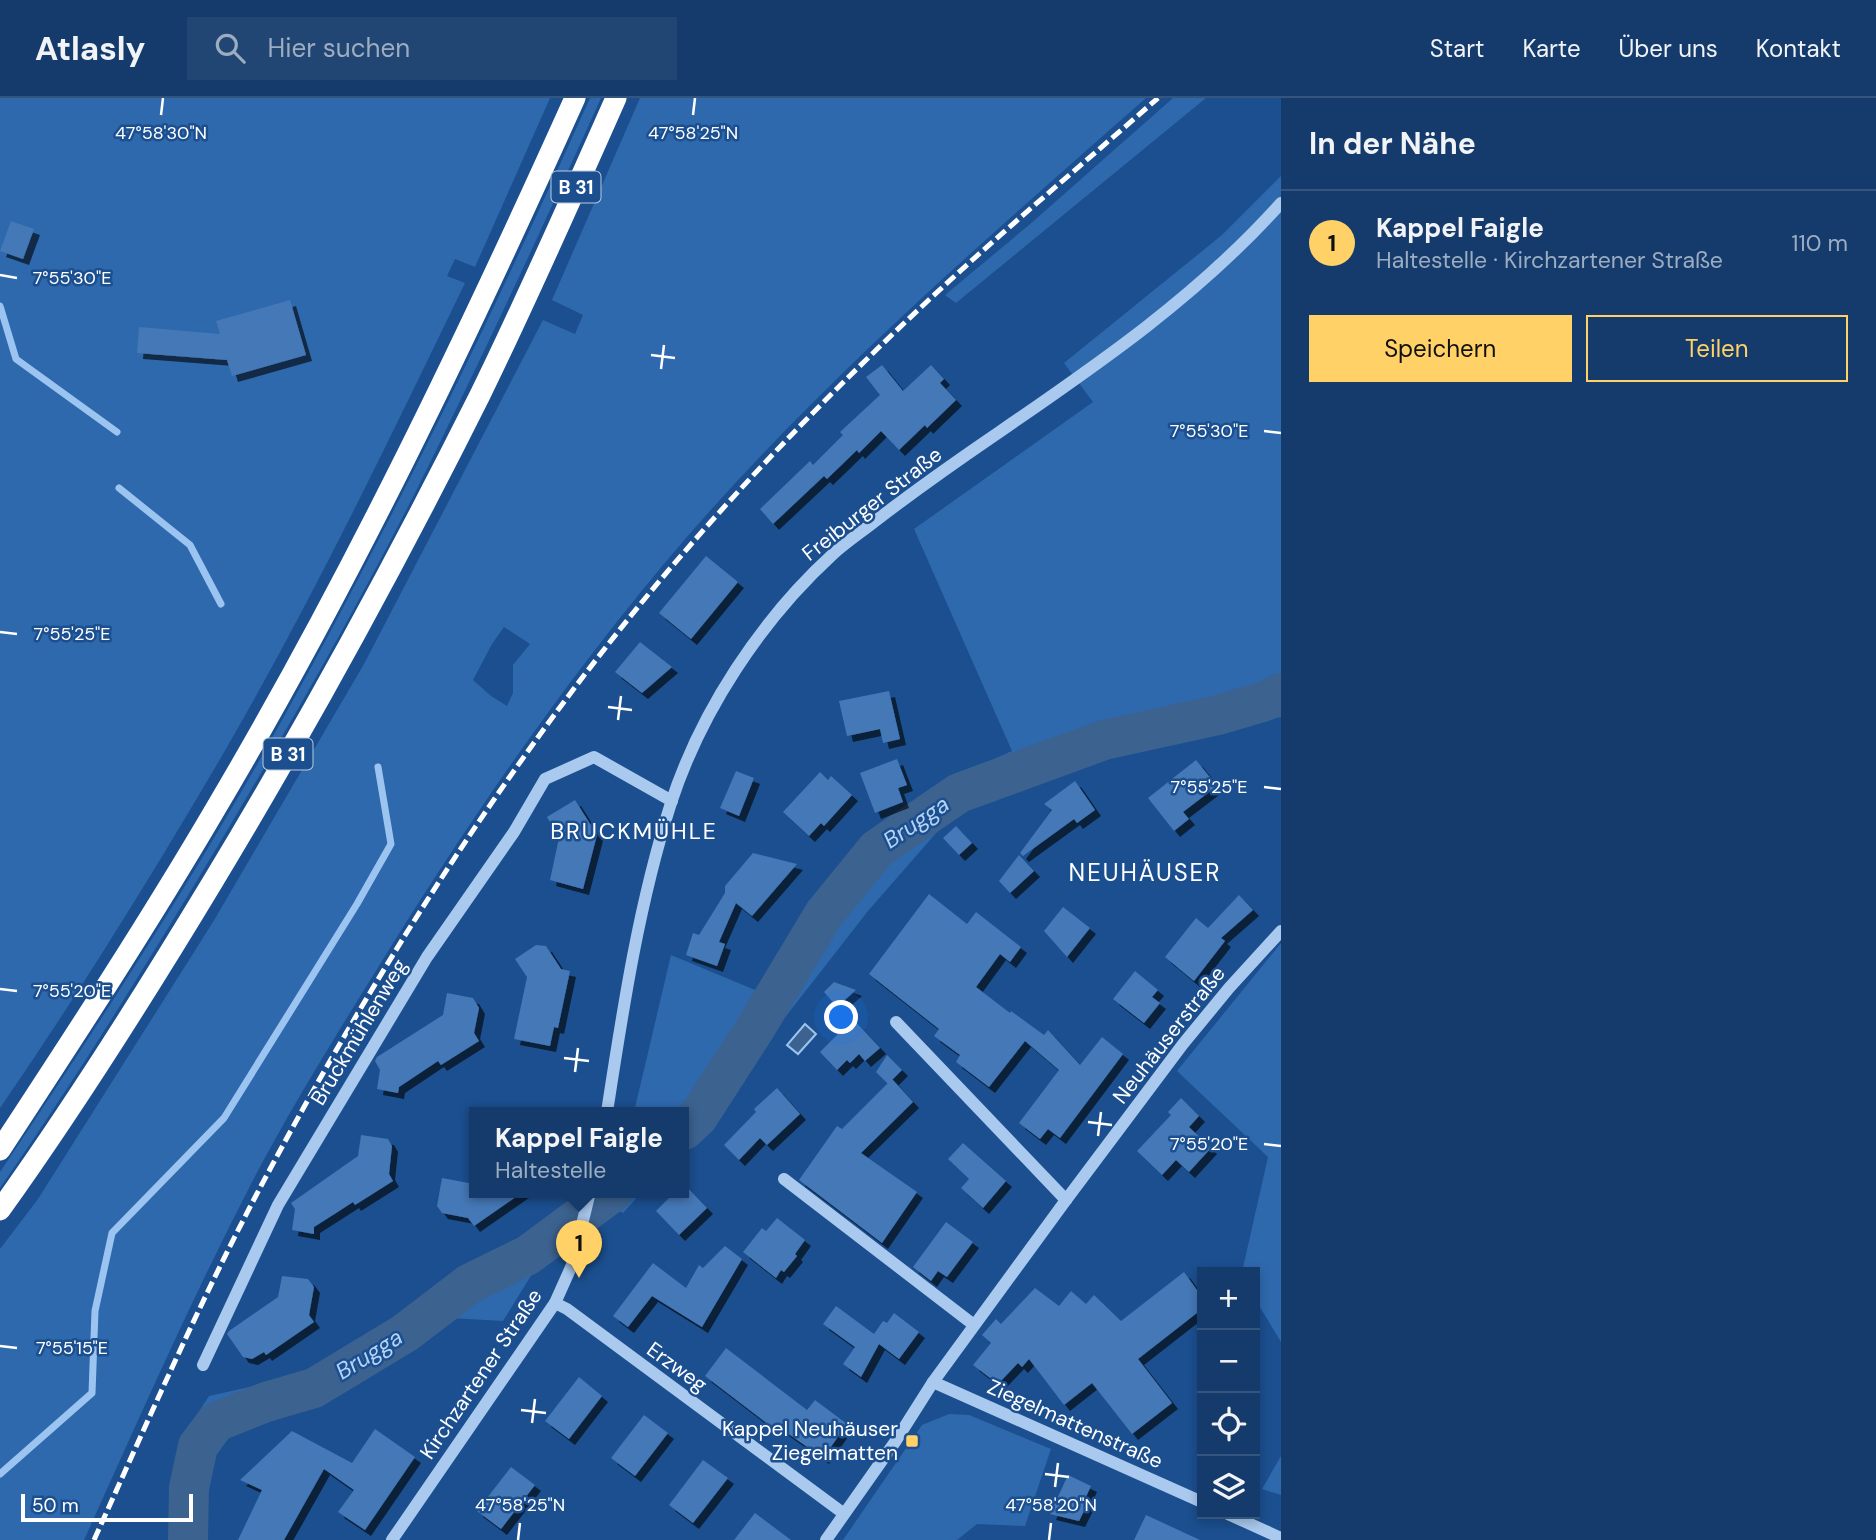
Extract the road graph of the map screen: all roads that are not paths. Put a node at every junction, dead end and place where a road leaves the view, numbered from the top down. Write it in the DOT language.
graph roads {
  1 [pos="575,98"];
  2 [pos="616,98"];
  3 [pos="1281,203"];
  4 [pos="672,801"];
  5 [pos="1281,931"];
  6 [pos="896,1022"];
  7 [pos="608,1107"];
  8 [pos="0,1150"];
  9 [pos="784,1179"];
  10 [pos="589,1198"];
  11 [pos="1066,1200"];
  12 [pos="0,1210"];
  13 [pos="555,1303"];
  14 [pos="974,1325"];
  15 [pos="203,1366"];
  16 [pos="933,1382"];
  17 [pos="1197,1500"];
  18 [pos="843,1513"];
  19 [pos="1239,1519"];
  20 [pos="1281,1538"];
  21 [pos="392,1540"];
  22 [pos="826,1540"];
  1 -- 8 [label="highway, B 31"];
  2 -- 12 [label="highway, B 31"];
  3 -- 4 [label="street, Freiburger Straße"];
  4 -- 7 [label="street, Freiburger Straße"];
  4 -- 15 [label="street, Bruckmühlenweg"];
  5 -- 11 [label="street, Neuhäuserstraße"];
  6 -- 11 [label="street"];
  9 -- 14 [label="street"];
  10 -- 13 [label="street, Kirchzartener Straße"];
  11 -- 14 [label="street, Neuhäuserstraße"];
  13 -- 18 [label="street, Erzweg"];
  13 -- 21 [label="street, Kirchzartener Straße"];
  14 -- 16 [label="street, Neuhäuserstraße"];
  16 -- 17 [label="street, Ziegelmattenstraße"];
  16 -- 18 [label="street, Neuhäuserstraße"];
  18 -- 22 [label="street, Neuhäuserstraße"];
  19 -- 20 [label="street"];
}
